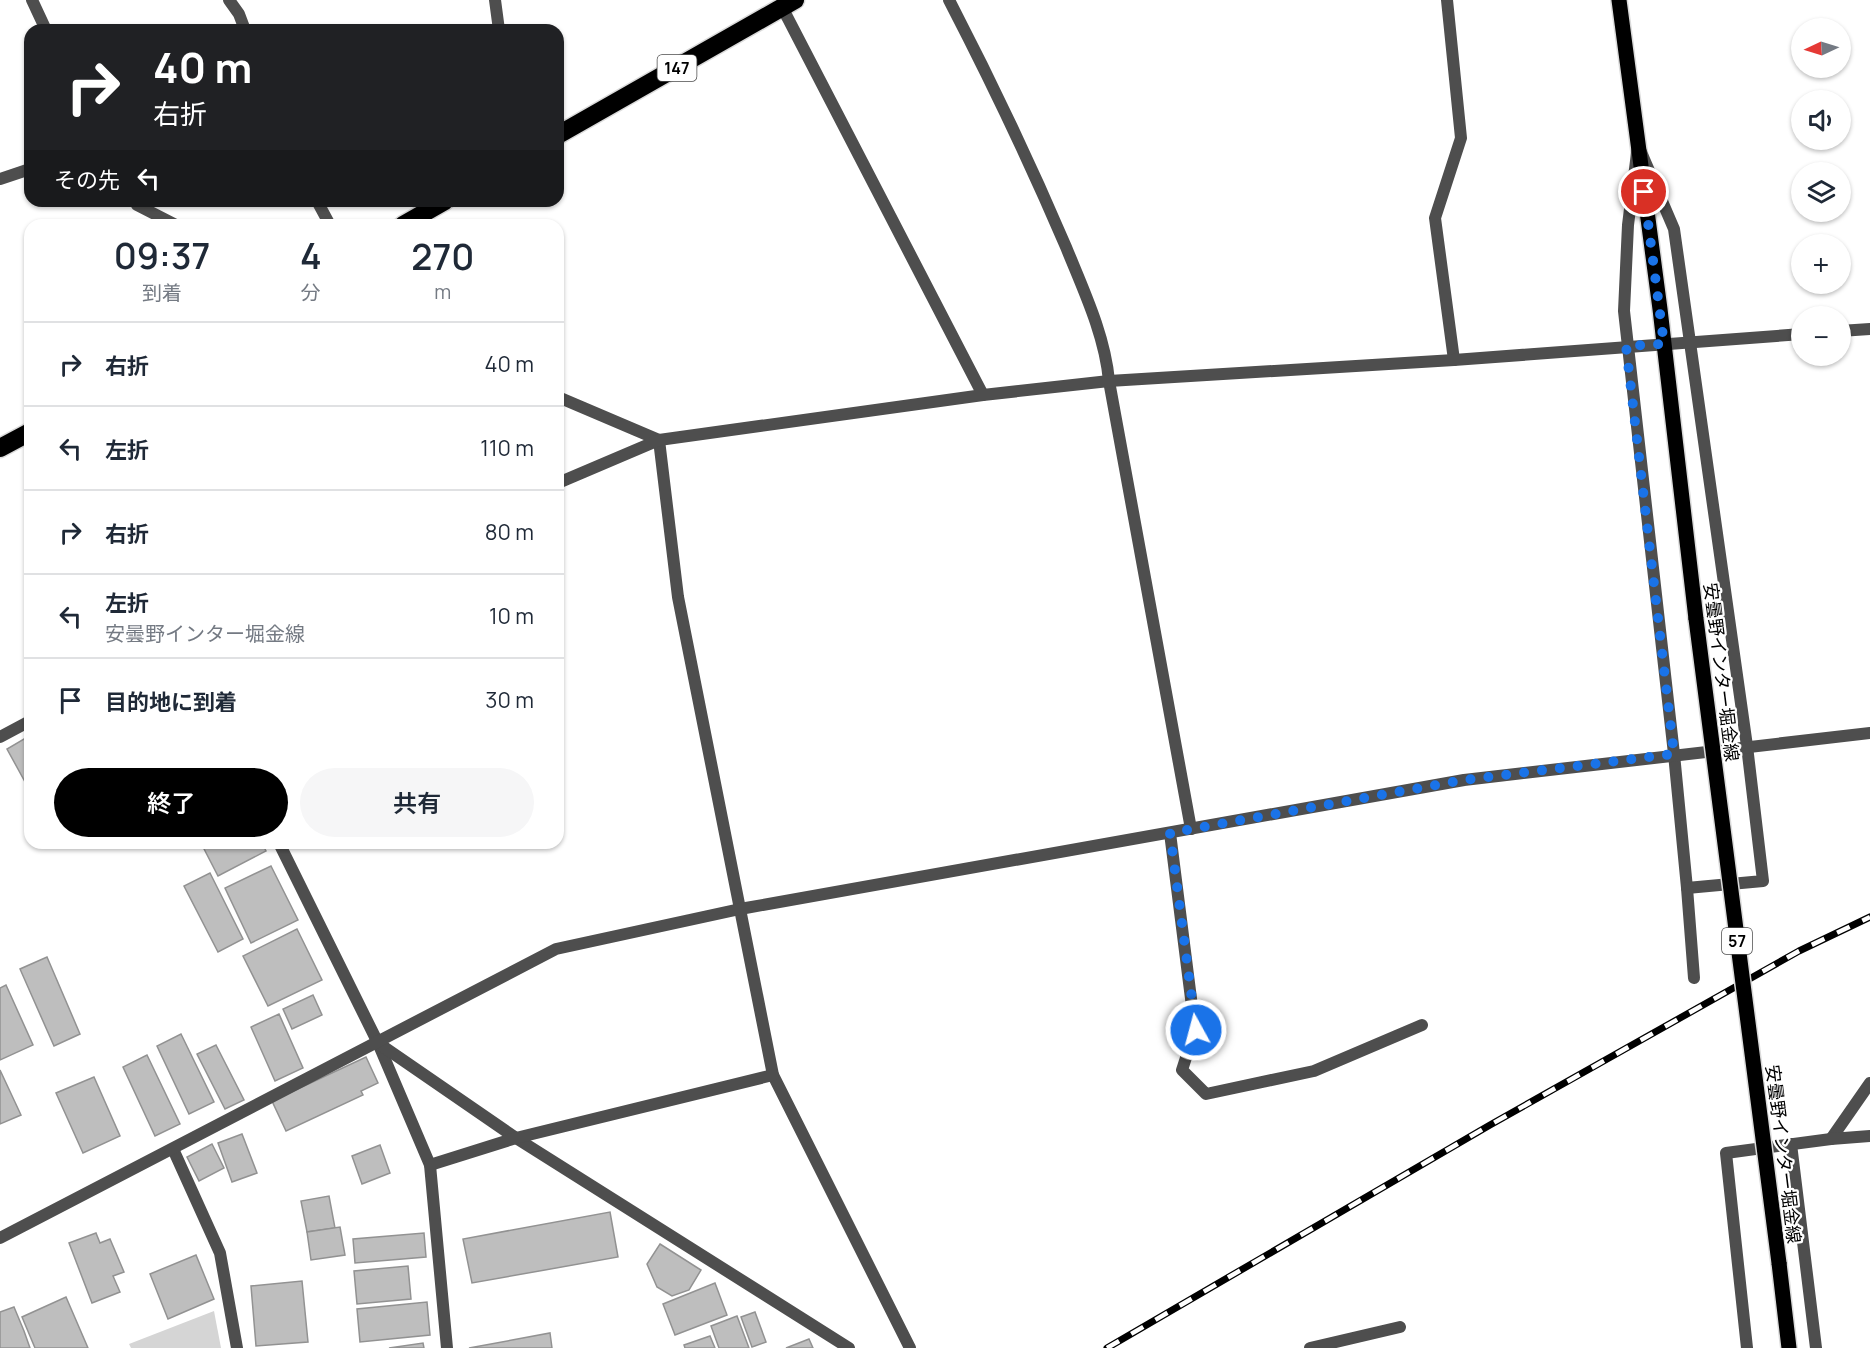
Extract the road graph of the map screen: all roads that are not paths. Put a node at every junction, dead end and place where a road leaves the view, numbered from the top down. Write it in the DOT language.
graph roads {
  1 [pos="32,0"];
  2 [pos="229,0"];
  3 [pos="495,0"];
  4 [pos="949,0"];
  5 [pos="1447,0"];
  6 [pos="1619,0"];
  7 [pos="789,4"];
  8 [pos="43,24"];
  9 [pos="242,24"];
  10 [pos="499,24"];
  11 [pos="564,132"];
  12 [pos="1638,145"];
  13 [pos="24,171"];
  14 [pos="0,179"];
  15 [pos="141,207"];
  16 [pos="434,207"];
  17 [pos="164,219"];
  18 [pos="414,219"];
  19 [pos="1870,329"];
  20 [pos="1851,330"];
  21 [pos="1791,335"];
  22 [pos="1690,343"];
  23 [pos="1664,344"];
  24 [pos="1626,346"];
  25 [pos="1454,360"];
  26 [pos="1108,381"];
  27 [pos="983,395"];
  28 [pos="564,400"];
  29 [pos="24,435"];
  30 [pos="659,440"];
  31 [pos="0,448"];
  32 [pos="564,480"];
  33 [pos="24,724"];
  34 [pos="1870,733"];
  35 [pos="0,738"];
  36 [pos="1747,746"];
  37 [pos="1674,754"];
  38 [pos="1191,829"];
  39 [pos="1170,833"];
  40 [pos="282,849"];
  41 [pos="1687,888"];
  42 [pos="740,909"];
  43 [pos="1694,978"];
  44 [pos="1422,1025"];
  45 [pos="378,1043"];
  46 [pos="773,1075"];
  47 [pos="1870,1083"];
  48 [pos="1870,1136"];
  49 [pos="516,1138"];
  50 [pos="1831,1139"];
  51 [pos="1791,1144"];
  52 [pos="173,1149"];
  53 [pos="430,1165"];
  54 [pos="0,1238"];
  55 [pos="1400,1327"];
  56 [pos="237,1348"];
  57 [pos="447,1348"];
  58 [pos="849,1348"];
  59 [pos="910,1348"];
  60 [pos="1310,1348"];
  61 [pos="1747,1348"];
  62 [pos="1789,1348"];
  63 [pos="1816,1348"];
  1 -- 8 [label="street"];
  2 -- 9 [label="street"];
  3 -- 10 [label="street"];
  4 -- 26 [label="street"];
  5 -- 25 [label="street"];
  6 -- 12 [label="main road, 安曇野インター堀金線 / 57"];
  7 -- 11 [label="highway, 147"];
  7 -- 27 [label="street"];
  12 -- 22 [label="street"];
  12 -- 23 [label="main road, 安曇野インター堀金線 / 57"];
  12 -- 24 [label="street"];
  13 -- 14 [label="street"];
  15 -- 17 [label="street"];
  16 -- 18 [label="highway"];
  19 -- 20 [label="street"];
  21 -- 22 [label="street"];
  22 -- 23 [label="street"];
  22 -- 36 [label="street"];
  23 -- 24 [label="street"];
  23 -- 62 [label="main road, 安曇野インター堀金線 / 57, bridge"];
  24 -- 25 [label="street"];
  24 -- 37 [label="street"];
  25 -- 26 [label="street"];
  26 -- 27 [label="street"];
  26 -- 38 [label="street"];
  27 -- 30 [label="street"];
  28 -- 30 [label="street"];
  29 -- 31 [label="highway"];
  30 -- 32 [label="street"];
  30 -- 42 [label="street"];
  33 -- 35 [label="street"];
  34 -- 36 [label="street"];
  36 -- 37 [label="street"];
  36 -- 41 [label="street"];
  37 -- 38 [label="street"];
  37 -- 41 [label="street"];
  38 -- 39 [label="street"];
  39 -- 42 [label="street"];
  39 -- 44 [label="street"];
  40 -- 45 [label="street"];
  41 -- 43 [label="street"];
  42 -- 45 [label="street"];
  42 -- 46 [label="street"];
  45 -- 49 [label="street"];
  45 -- 52 [label="street"];
  45 -- 53 [label="street"];
  46 -- 49 [label="street"];
  46 -- 59 [label="street"];
  47 -- 50 [label="street"];
  48 -- 50 [label="street"];
  49 -- 53 [label="street"];
  49 -- 58 [label="street"];
  50 -- 51 [label="street"];
  51 -- 61 [label="street"];
  51 -- 63 [label="street"];
  52 -- 54 [label="street"];
  52 -- 56 [label="street"];
  53 -- 57 [label="street"];
  55 -- 60 [label="street"];
}
